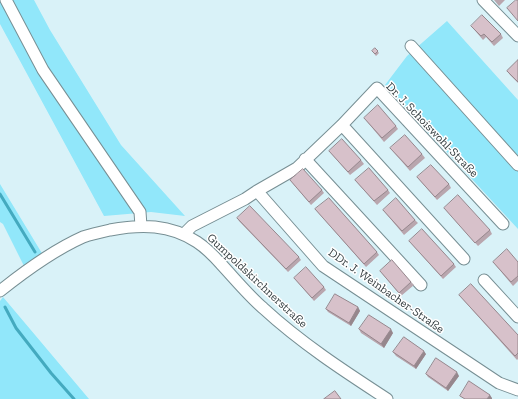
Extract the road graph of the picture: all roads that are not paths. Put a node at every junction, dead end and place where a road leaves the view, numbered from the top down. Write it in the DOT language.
graph roads {
  1 [pos="6,0"];
  2 [pos="483,0"];
  3 [pos="518,36"];
  4 [pos="411,46"];
  5 [pos="342,125"];
  6 [pos="306,160"];
  7 [pos="518,165"];
  8 [pos="257,191"];
  9 [pos="503,224"];
  10 [pos="141,226"];
  11 [pos="184,234"];
  12 [pos="464,259"];
  13 [pos="484,280"];
  14 [pos="421,284"];
  15 [pos="0,291"];
  16 [pos="518,316"];
  17 [pos="518,390"];
  18 [pos="387,399"];
  1 -- 10 [label="street"];
  2 -- 3 [label="street"];
  4 -- 7 [label="street"];
  5 -- 6 [label="street, Dr. J. Schoiswohl-Straße"];
  5 -- 9 [label="street, Dr. J. Schoiswohl-Straße"];
  5 -- 12 [label="street"];
  6 -- 8 [label="street, Dr. J. Schoiswohl-Straße"];
  6 -- 14 [label="street"];
  8 -- 11 [label="street, Dr. J. Schoiswohl-Straße"];
  8 -- 17 [label="street, DDr. J. Weinbacher-Straße"];
  10 -- 11 [label="street, Gumpoldskirchnerstraße"];
  10 -- 15 [label="street, Gumpoldskirchnerstraße"];
  11 -- 18 [label="street, Gumpoldskirchnerstraße"];
  13 -- 16 [label="street"];
}
